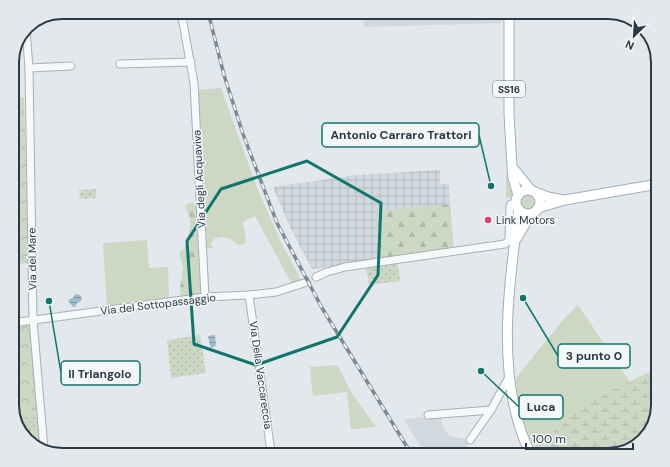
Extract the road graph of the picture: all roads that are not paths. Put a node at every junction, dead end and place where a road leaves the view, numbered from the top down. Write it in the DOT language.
graph roads {
  1 [pos="183,19"];
  2 [pos="509,19"];
  3 [pos="27,38"];
  4 [pos="191,62"];
  5 [pos="120,64"];
  6 [pos="71,66"];
  7 [pos="29,68"];
  8 [pos="512,167"];
  9 [pos="651,185"];
  10 [pos="533,191"];
  11 [pos="565,200"];
  12 [pos="518,203"];
  13 [pos="537,210"];
  14 [pos="514,242"];
  15 [pos="316,277"];
  16 [pos="304,283"];
  17 [pos="250,295"];
  18 [pos="205,297"];
  19 [pos="33,320"];
  20 [pos="19,322"];
  21 [pos="510,382"];
  22 [pos="491,410"];
  23 [pos="428,415"];
  24 [pos="470,440"];
  25 [pos="44,444"];
  26 [pos="270,448"];
  27 [pos="527,448"];
  1 -- 4 [label="street, Via degli Acquaviva"];
  2 -- 8 [label="main road, SS16"];
  3 -- 7 [label="street, Via del Mare"];
  4 -- 5 [label="street"];
  4 -- 18 [label="street, Via degli Acquaviva"];
  6 -- 7 [label="street"];
  7 -- 19 [label="street, Via del Mare"];
  8 -- 10 [label="main road"];
  8 -- 12 [label="main road, SS16"];
  9 -- 11 [label="main road"];
  10 -- 11 [label="main road"];
  10 -- 12 [label="main road"];
  10 -- 13 [label="main road"];
  11 -- 13 [label="main road"];
  12 -- 13 [label="main road"];
  12 -- 14 [label="main road, SS16"];
  12 -- 15 [label="street"];
  13 -- 14 [label="main road, SS16"];
  14 -- 21 [label="main road, SS16"];
  16 -- 17 [label="street, Via del Sottopassaggio"];
  17 -- 18 [label="street, Via del Sottopassaggio"];
  17 -- 26 [label="street, Via Della Vaccareccia"];
  18 -- 19 [label="street, Via del Sottopassaggio"];
  19 -- 20 [label="street, Via del Sottopassaggio"];
  19 -- 25 [label="street, Via del Mare"];
  21 -- 22 [label="street"];
  21 -- 27 [label="main road, SS16"];
  22 -- 23 [label="street"];
  22 -- 24 [label="street"];
}
